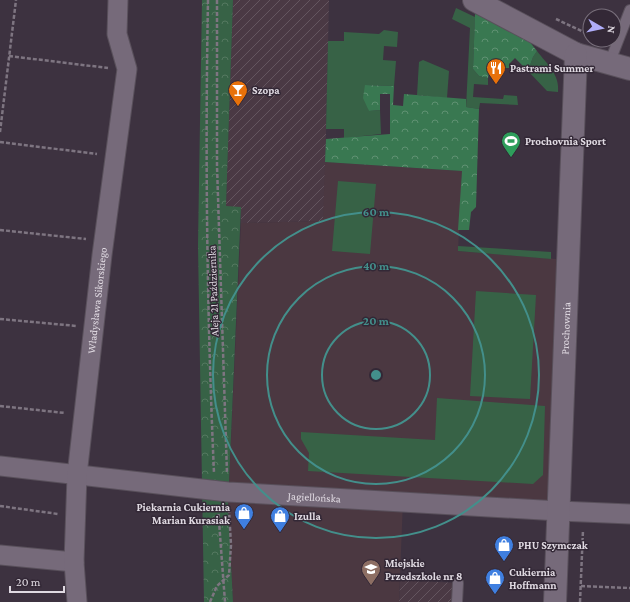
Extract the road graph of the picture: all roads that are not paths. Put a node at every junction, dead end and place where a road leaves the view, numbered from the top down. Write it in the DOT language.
graph roads {
  1 [pos="118,0"];
  2 [pos="474,0"];
  3 [pos="630,10"];
  4 [pos="576,54"];
  5 [pos="609,64"];
  6 [pos="630,69"];
  7 [pos="0,466"];
  8 [pos="76,475"];
  9 [pos="559,511"];
  10 [pos="630,514"];
  11 [pos="0,555"];
  12 [pos="74,562"];
  13 [pos="458,584"];
  14 [pos="77,602"];
  15 [pos="457,602"];
  16 [pos="555,602"];
  1 -- 8 [label="street, Władysława Sikorskiego"];
  2 -- 4 [label="street"];
  3 -- 5 [label="lane"];
  4 -- 5 [label="street"];
  4 -- 9 [label="street, Prochownia"];
  5 -- 6 [label="street"];
  7 -- 8 [label="street, Jagiellońska"];
  8 -- 9 [label="street, Jagiellońska"];
  8 -- 12 [label="street, Władysława Sikorskiego"];
  9 -- 10 [label="street, Jagiellońska"];
  9 -- 16 [label="street, Prochownia"];
  11 -- 12 [label="street"];
  12 -- 14 [label="street, Władysława Sikorskiego"];
  13 -- 15 [label="lane"];
}
